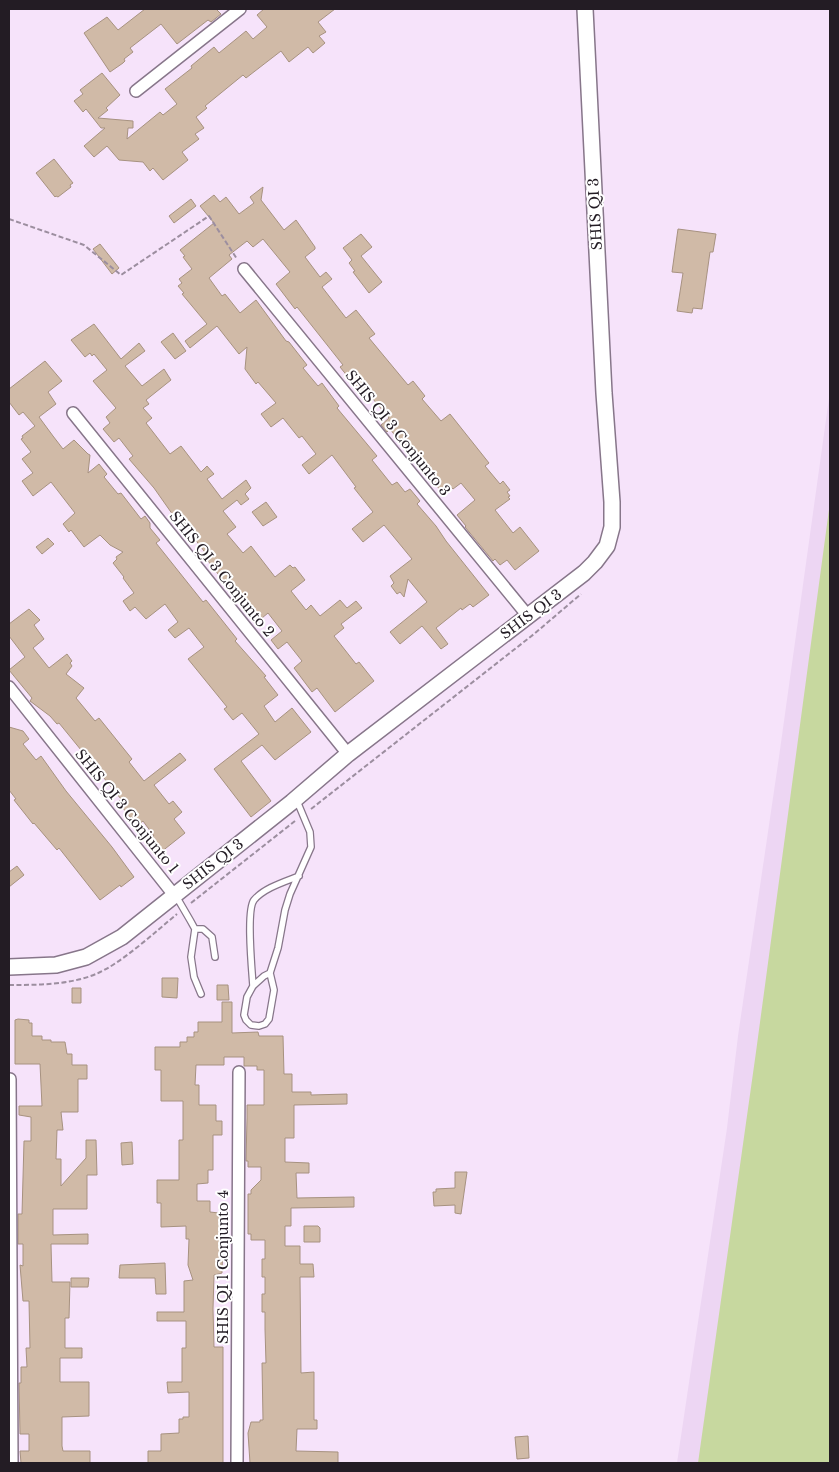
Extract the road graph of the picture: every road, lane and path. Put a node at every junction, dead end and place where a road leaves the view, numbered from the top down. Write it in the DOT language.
graph roads {
  1 [pos="240,9"];
  2 [pos="586,9"];
  3 [pos="136,91"];
  4 [pos="9,219"];
  5 [pos="244,269"];
  6 [pos="73,414"];
  7 [pos="582,592"];
  8 [pos="528,616"];
  9 [pos="9,687"];
  10 [pos="348,754"];
  11 [pos="296,799"];
  12 [pos="304,814"];
  13 [pos="299,876"];
  14 [pos="174,894"];
  15 [pos="184,909"];
  16 [pos="195,929"];
  17 [pos="215,957"];
  18 [pos="9,967"];
  19 [pos="270,972"];
  20 [pos="9,985"];
  21 [pos="253,986"];
  22 [pos="201,994"];
  23 [pos="239,1072"];
  24 [pos="10,1079"];
  25 [pos="12,1463"];
  26 [pos="237,1463"];
  1 -- 3 [label="street"];
  2 -- 8 [label="street, SHIS QI 3"];
  4 -- 5 [label="path"];
  5 -- 8 [label="street, SHIS QI 3 Conjunto 3"];
  6 -- 10 [label="street, SHIS QI 3 Conjunto 2"];
  7 -- 12 [label="path"];
  8 -- 10 [label="street, SHIS QI 3"];
  9 -- 14 [label="street, SHIS QI 3 Conjunto 1"];
  10 -- 11 [label="street, SHIS QI 3"];
  11 -- 12 [label="lane"];
  11 -- 14 [label="street, SHIS QI 3"];
  12 -- 13 [label="lane"];
  12 -- 15 [label="path"];
  13 -- 19 [label="lane"];
  13 -- 21 [label="lane"];
  14 -- 15 [label="lane, SHIS QI 3 Conjunto 1"];
  14 -- 18 [label="street, SHIS QI 3"];
  15 -- 16 [label="lane, SHIS QI 3 Conjunto 1"];
  15 -- 20 [label="path"];
  16 -- 17 [label="lane"];
  16 -- 22 [label="lane"];
  19 -- 21 [label="lane"];
  19 -- 21 [label="lane"];
  23 -- 26 [label="street, SHIS QI 1 Conjunto 4"];
  24 -- 25 [label="street"];
}
